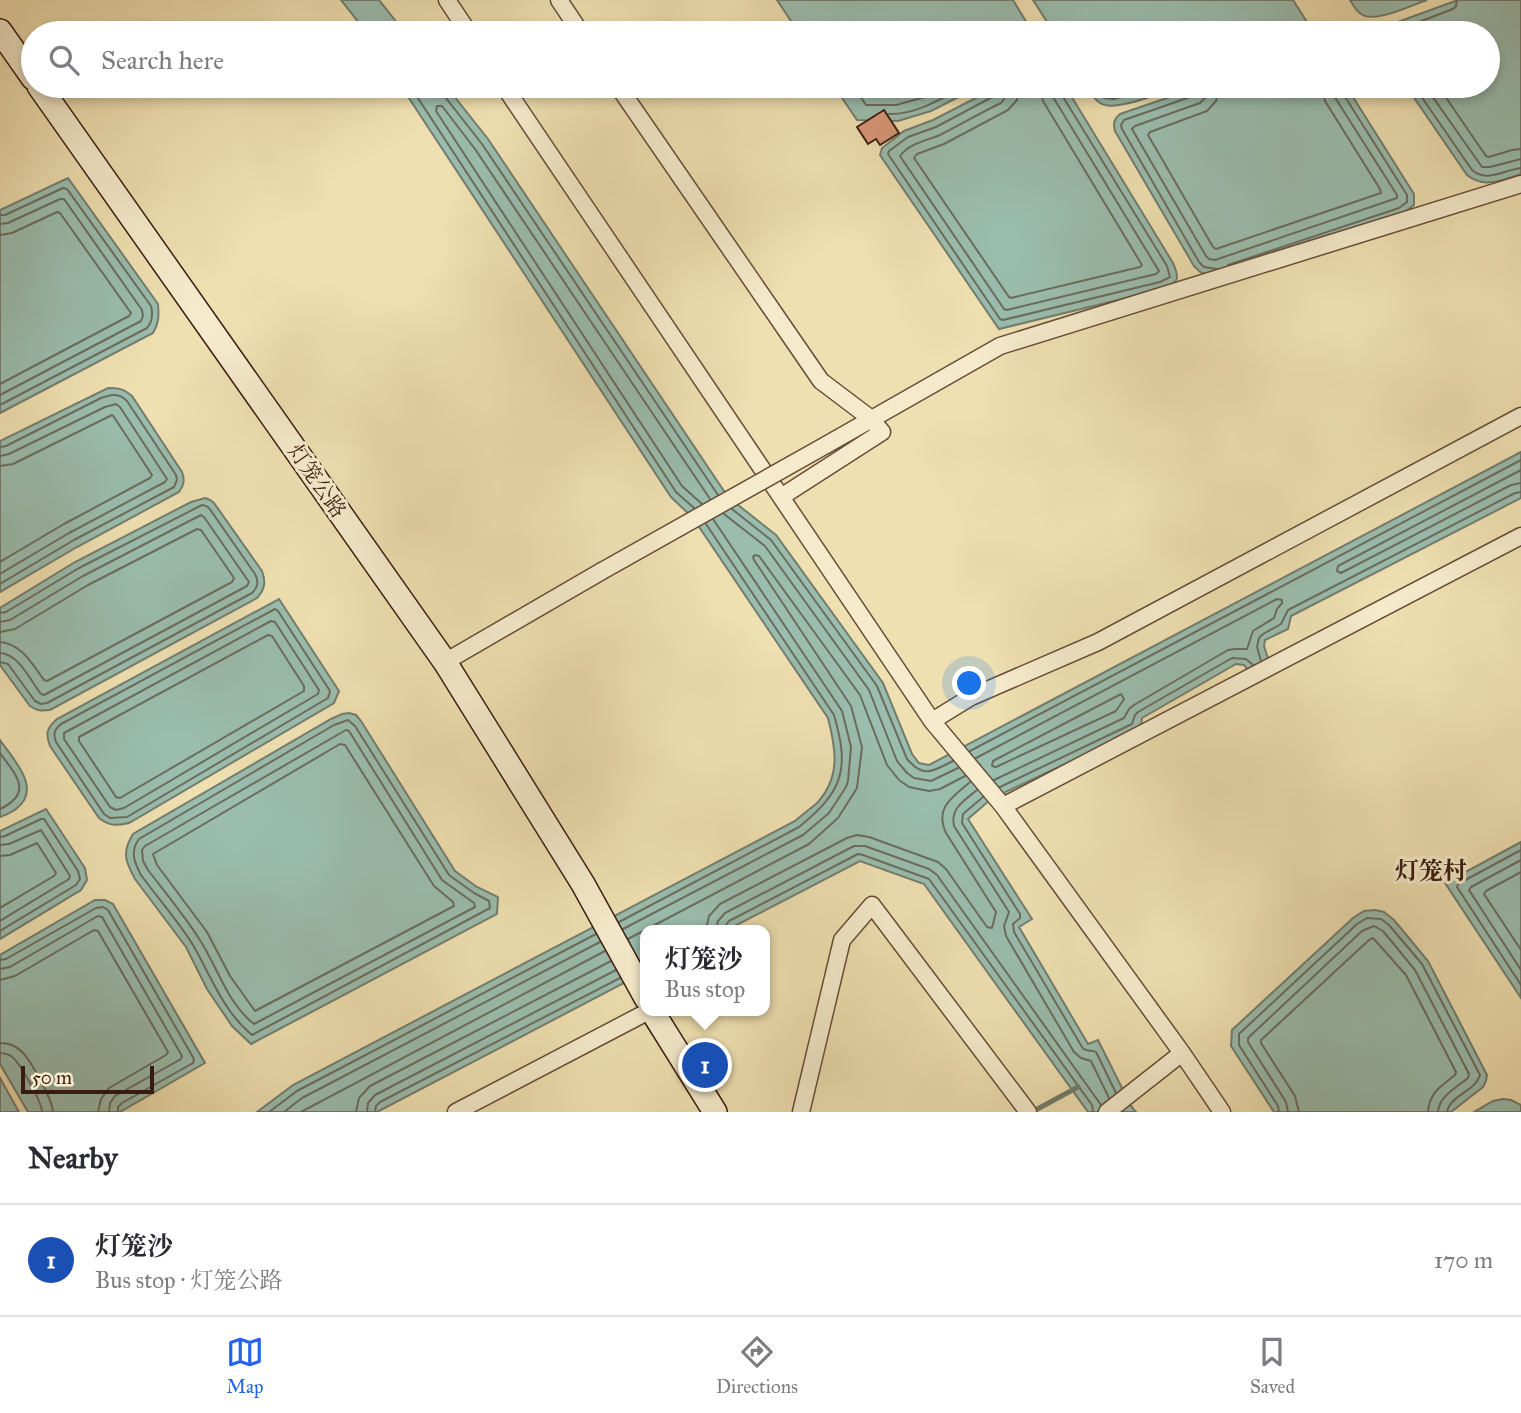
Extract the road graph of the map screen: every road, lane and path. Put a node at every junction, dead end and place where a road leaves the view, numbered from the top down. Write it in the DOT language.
graph roads {
  1 [pos="447,0"];
  2 [pos="559,0"];
  3 [pos="461,21"];
  4 [pos="573,21"];
  5 [pos="0,31"];
  6 [pos="21,61"];
  7 [pos="47,98"];
  8 [pos="512,98"];
  9 [pos="626,98"];
  10 [pos="1521,184"];
  11 [pos="1521,416"];
  12 [pos="870,418"];
  13 [pos="781,497"];
  14 [pos="1521,536"];
  15 [pos="444,663"];
  16 [pos="932,721"];
  17 [pos="1003,806"];
  18 [pos="640,987"];
  19 [pos="640,1016"];
  20 [pos="653,1016"];
  21 [pos="1182,1054"];
  22 [pos="1026,1108"];
  23 [pos="456,1112"];
  24 [pos="715,1112"];
  25 [pos="801,1112"];
  26 [pos="1107,1112"];
  27 [pos="1222,1112"];
  1 -- 3 [label="street"];
  2 -- 4 [label="street"];
  5 -- 6 [label="street"];
  7 -- 15 [label="street, 灯笼公路"];
  8 -- 13 [label="street"];
  9 -- 12 [label="street"];
  10 -- 12 [label="street"];
  11 -- 16 [label="street"];
  12 -- 13 [label="street"];
  12 -- 15 [label="street, bridge"];
  13 -- 16 [label="street"];
  14 -- 17 [label="street"];
  15 -- 18 [label="street, 灯笼公路"];
  16 -- 17 [label="street"];
  17 -- 21 [label="street"];
  19 -- 23 [label="street"];
  20 -- 24 [label="street"];
  21 -- 26 [label="street"];
  21 -- 27 [label="street"];
  22 -- 25 [label="street"];
}
